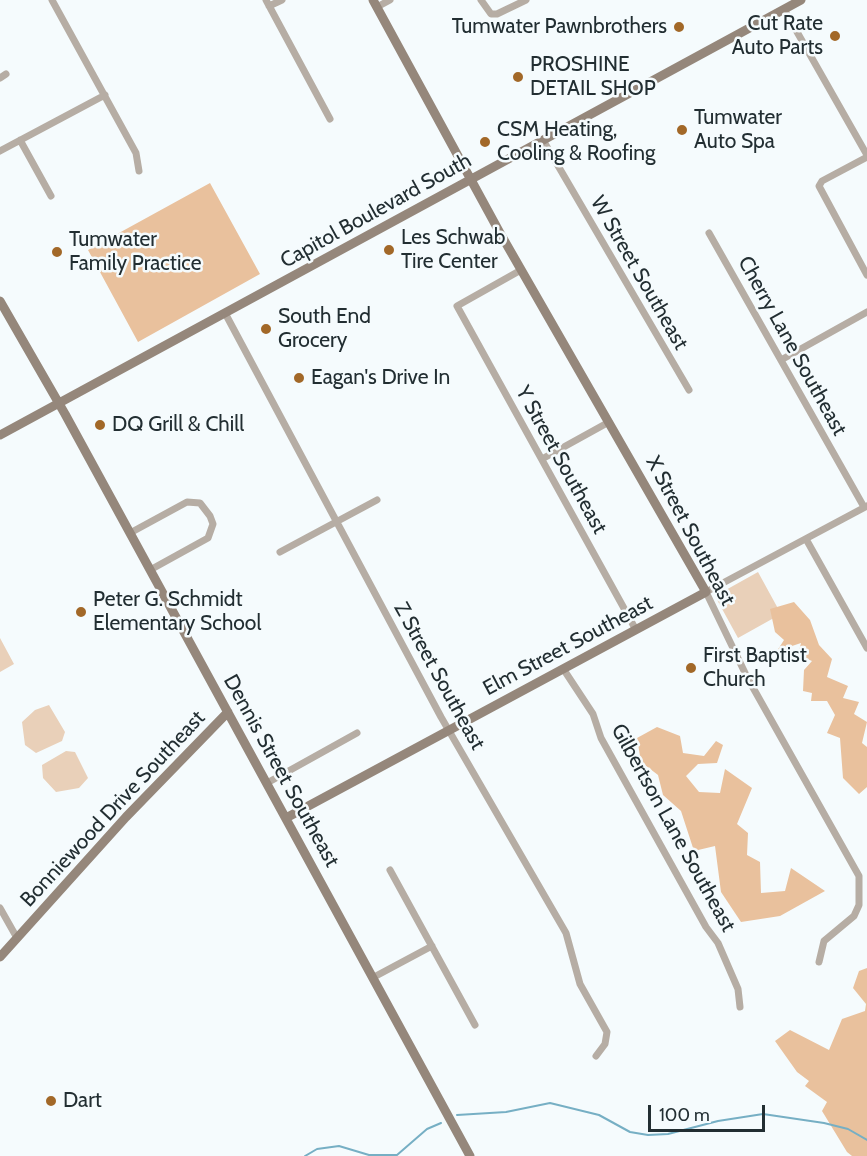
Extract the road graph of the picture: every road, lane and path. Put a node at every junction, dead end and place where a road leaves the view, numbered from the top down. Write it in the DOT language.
graph roads {
  1 [pos="52,0"];
  2 [pos="282,0"];
  3 [pos="390,0"];
  4 [pos="481,0"];
  5 [pos="526,0"];
  6 [pos="801,0"];
  7 [pos="268,3"];
  8 [pos="375,3"];
  9 [pos="784,9"];
  10 [pos="105,95"];
  11 [pos="330,119"];
  12 [pos="20,140"];
  13 [pos="543,140"];
  14 [pos="0,151"];
  15 [pos="867,156"];
  16 [pos="139,171"];
  17 [pos="470,180"];
  18 [pos="51,196"];
  19 [pos="709,233"];
  20 [pos="521,270"];
  21 [pos="867,275"];
  22 [pos="0,301"];
  23 [pos="867,312"];
  24 [pos="225,314"];
  25 [pos="781,360"];
  26 [pos="689,390"];
  27 [pos="59,403"];
  28 [pos="609,422"];
  29 [pos="0,435"];
  30 [pos="542,459"];
  31 [pos="377,500"];
  32 [pos="865,507"];
  33 [pos="334,522"];
  34 [pos="130,533"];
  35 [pos="806,538"];
  36 [pos="280,552"];
  37 [pos="150,570"];
  38 [pos="706,592"];
  39 [pos="636,630"];
  40 [pos="867,648"];
  41 [pos="564,670"];
  42 [pos="228,712"];
  43 [pos="449,730"];
  44 [pos="357,733"];
  45 [pos="267,783"];
  46 [pos="286,818"];
  47 [pos="390,870"];
  48 [pos="0,908"];
  49 [pos="17,938"];
  50 [pos="432,946"];
  51 [pos="0,957"];
  52 [pos="819,962"];
  53 [pos="374,977"];
  54 [pos="740,1007"];
  55 [pos="475,1025"];
  56 [pos="596,1056"];
  57 [pos="470,1156"];
  1 -- 10 [label="street"];
  2 -- 7 [label="street"];
  3 -- 8 [label="street"];
  4 -- 5 [label="street"];
  6 -- 9 [label="street, Capitol Boulevard South"];
  7 -- 11 [label="street"];
  8 -- 17 [label="street, X Street Southeast"];
  9 -- 13 [label="street, Capitol Boulevard South"];
  9 -- 15 [label="street"];
  10 -- 12 [label="street"];
  10 -- 16 [label="street"];
  12 -- 14 [label="street"];
  12 -- 18 [label="street"];
  13 -- 17 [label="street, Capitol Boulevard South"];
  13 -- 26 [label="street, W Street Southeast"];
  15 -- 21 [label="street"];
  17 -- 20 [label="street, X Street Southeast"];
  17 -- 24 [label="street, Capitol Boulevard South"];
  19 -- 25 [label="street, Cherry Lane Southeast"];
  20 -- 28 [label="street, X Street Southeast"];
  20 -- 30 [label="street, Y Street Southeast"];
  22 -- 27 [label="street, Dennis Street Southeast"];
  23 -- 25 [label="street"];
  24 -- 27 [label="street, Capitol Boulevard South"];
  24 -- 33 [label="street, Z Street Southeast"];
  25 -- 32 [label="street, Cherry Lane Southeast"];
  27 -- 29 [label="street, Capitol Boulevard South"];
  27 -- 34 [label="street, Dennis Street Southeast"];
  28 -- 30 [label="street"];
  28 -- 38 [label="street, X Street Southeast"];
  30 -- 39 [label="street, Y Street Southeast"];
  31 -- 33 [label="street"];
  32 -- 35 [label="street, Elm Street Southeast"];
  33 -- 36 [label="street"];
  33 -- 43 [label="street, Z Street Southeast"];
  34 -- 37 [label="street, Dennis Street Southeast"];
  34 -- 37 [label="street"];
  35 -- 38 [label="street, Elm Street Southeast"];
  35 -- 40 [label="street"];
  37 -- 42 [label="street, Dennis Street Southeast"];
  38 -- 39 [label="street, Elm Street Southeast"];
  38 -- 52 [label="street, X Street Southeast"];
  39 -- 41 [label="street, Elm Street Southeast"];
  41 -- 43 [label="street, Elm Street Southeast"];
  41 -- 54 [label="street, Gilbertson Lane Southeast"];
  42 -- 45 [label="street, Dennis Street Southeast"];
  42 -- 49 [label="street, Bonniewood Drive Southeast"];
  43 -- 46 [label="street, Elm Street Southeast"];
  43 -- 56 [label="street, Z Street Southeast"];
  44 -- 45 [label="street"];
  45 -- 46 [label="street, Dennis Street Southeast"];
  46 -- 53 [label="street, Dennis Street Southeast"];
  47 -- 50 [label="street"];
  48 -- 49 [label="street"];
  49 -- 51 [label="street, Bonniewood Drive Southeast"];
  50 -- 53 [label="street"];
  50 -- 55 [label="street"];
  53 -- 57 [label="street, Dennis Street Southeast"];
}
